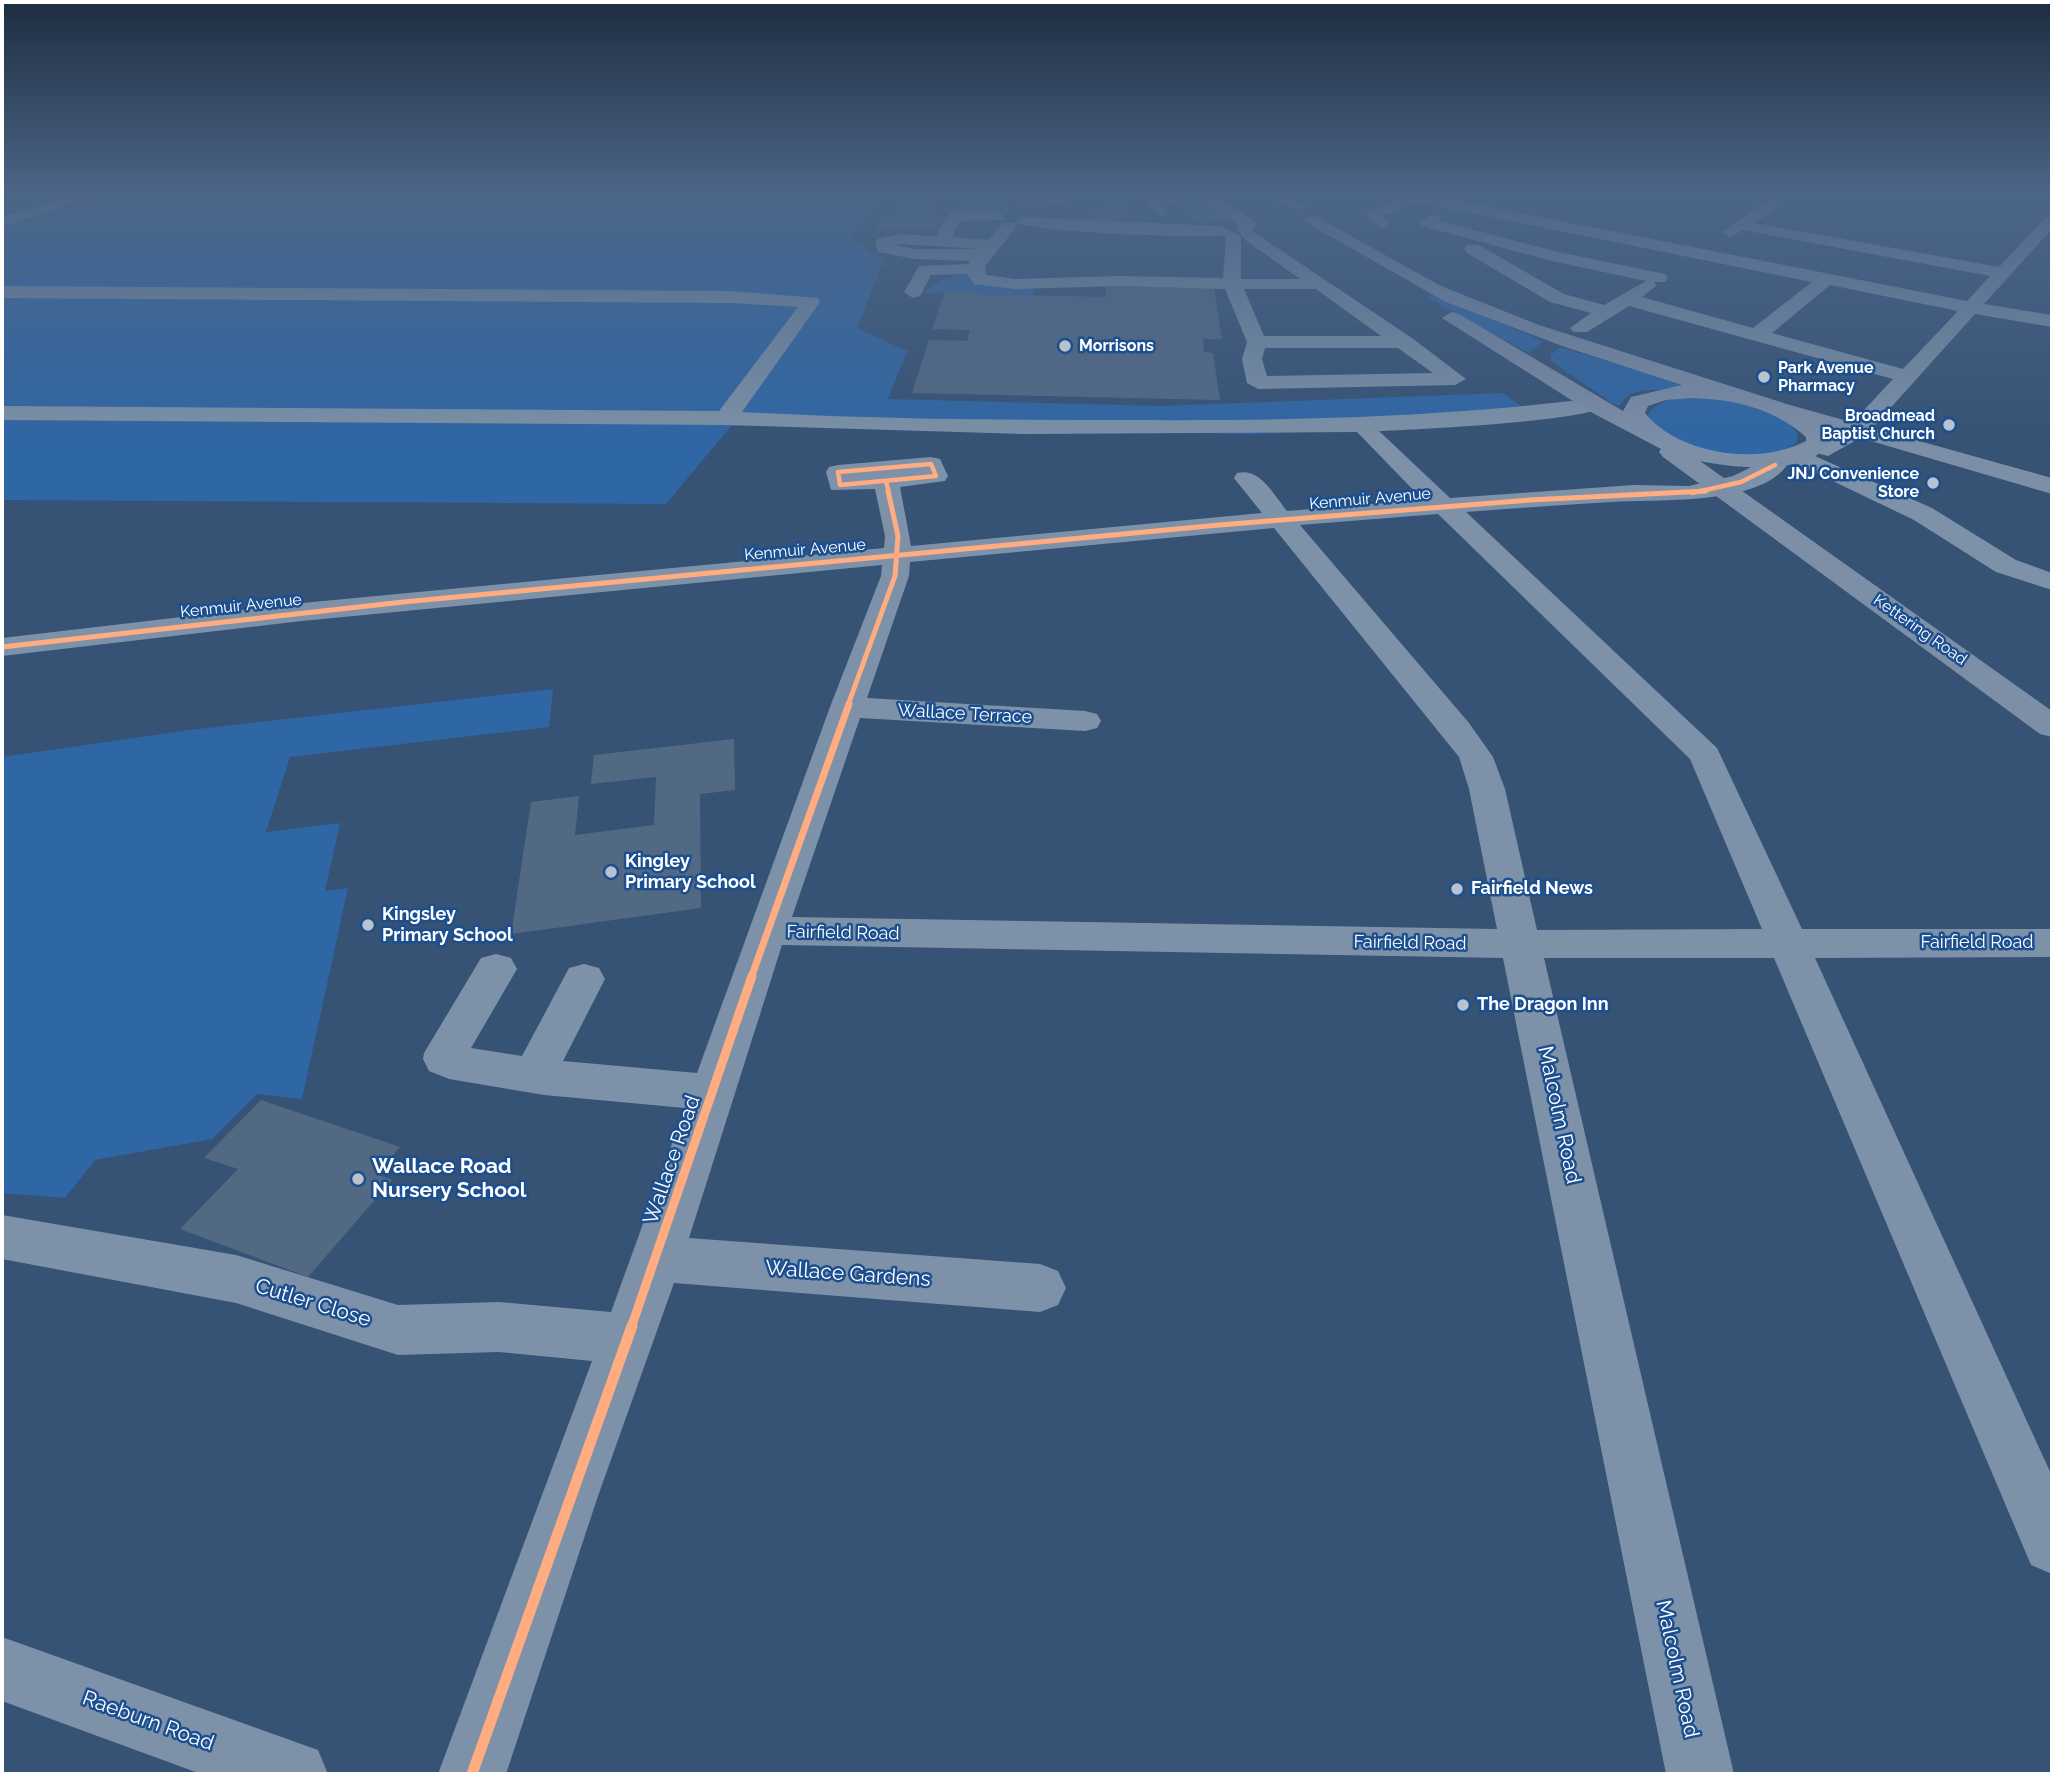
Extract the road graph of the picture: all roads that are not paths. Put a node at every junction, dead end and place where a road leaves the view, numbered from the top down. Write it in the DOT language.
graph roads {
  1 [pos="920,280"];
  2 [pos="980,280"];
  3 [pos="1047,280"];
  4 [pos="1094,280"];
  5 [pos="1114,280"];
  6 [pos="1207,280"];
  7 [pos="1232,280"];
  8 [pos="1315,280"];
  9 [pos="1393,280"];
  10 [pos="1416,280"];
  11 [pos="1526,280"];
  12 [pos="1656,280"];
  13 [pos="1826,280"];
  14 [pos="1837,280"];
  15 [pos="1998,280"];
  16 [pos="1046,284"];
  17 [pos="1094,284"];
  18 [pos="1232,284"];
  19 [pos="1322,284"];
  20 [pos="2,292"];
  21 [pos="913,292"];
  22 [pos="1626,299"];
  23 [pos="1351,304"];
  24 [pos="1323,305"];
  25 [pos="1268,307"];
  26 [pos="1972,308"];
  27 [pos="1606,311"];
  28 [pos="2052,320"];
  29 [pos="1377,323"];
  30 [pos="1580,328"];
  31 [pos="1250,333"];
  32 [pos="1757,335"];
  33 [pos="1561,339"];
  34 [pos="1405,342"];
  35 [pos="1429,361"];
  36 [pos="1548,374"];
  37 [pos="1908,377"];
  38 [pos="1749,398"];
  39 [pos="1595,405"];
  40 [pos="1775,406"];
  41 [pos="2,413"];
  42 [pos="726,418"];
  43 [pos="1859,429"];
  44 [pos="1416,430"];
  45 [pos="1368,432"];
  46 [pos="1327,435"];
  47 [pos="1652,435"];
  48 [pos="1800,457"];
  49 [pos="1677,458"];
  50 [pos="1246,478"];
  51 [pos="886,481"];
  52 [pos="2052,488"];
  53 [pos="1720,489"];
  54 [pos="1634,493"];
  55 [pos="1446,507"];
  56 [pos="1281,521"];
  57 [pos="1785,535"];
  58 [pos="898,555"];
  59 [pos="2052,582"];
  60 [pos="2,647"];
  61 [pos="846,707"];
  62 [pos="1085,721"];
  63 [pos="2052,727"];
  64 [pos="767,931"];
  65 [pos="1790,943"];
  66 [pos="2052,943"];
  67 [pos="1522,944"];
  68 [pos="496,969"];
  69 [pos="584,979"];
  70 [pos="534,1075"];
  71 [pos="713,1093"];
  72 [pos="2,1237"];
  73 [pos="657,1259"];
  74 [pos="1040,1288"];
  75 [pos="627,1339"];
  76 [pos="2052,1544"];
  77 [pos="2,1669"];
  78 [pos="294,1774"];
  79 [pos="472,1774"];
  80 [pos="1700,1774"];
  1 -- 21 [label="street"];
  2 -- 16 [label="street"];
  3 -- 16 [label="street"];
  4 -- 17 [label="street"];
  5 -- 17 [label="street"];
  6 -- 18 [label="street"];
  7 -- 18 [label="street"];
  8 -- 19 [label="street"];
  9 -- 36 [label="main road, Kettering Road"];
  10 -- 33 [label="main road, Kettering Road"];
  11 -- 27 [label="street"];
  12 -- 22 [label="street"];
  13 -- 32 [label="street"];
  14 -- 26 [label="street"];
  15 -- 26 [label="street, Kenmuir Avenue"];
  16 -- 17 [label="street"];
  18 -- 19 [label="street"];
  18 -- 31 [label="street"];
  19 -- 23 [label="street"];
  20 -- 42 [label="street"];
  22 -- 27 [label="street"];
  22 -- 32 [label="street"];
  23 -- 24 [label="street"];
  23 -- 29 [label="street"];
  25 -- 31 [label="street"];
  26 -- 28 [label="street"];
  26 -- 37 [label="street, Kenmuir Avenue"];
  27 -- 30 [label="street"];
  29 -- 31 [label="street"];
  29 -- 34 [label="street"];
  31 -- 34 [label="street"];
  31 -- 35 [label="street"];
  31 -- 35 [label="street"];
  32 -- 37 [label="street"];
  33 -- 36 [label="main road"];
  33 -- 38 [label="main road, Kettering Road"];
  34 -- 35 [label="street"];
  36 -- 39 [label="main road, Kettering Road"];
  37 -- 43 [label="street, Kenmuir Avenue"];
  38 -- 40 [label="main road"];
  38 -- 47 [label="main road"];
  39 -- 42 [label="street"];
  39 -- 47 [label="main road, Kettering Road"];
  40 -- 43 [label="main road"];
  40 -- 48 [label="main road, Kettering Road"];
  41 -- 42 [label="street"];
  43 -- 48 [label="street, Kenmuir Avenue"];
  43 -- 52 [label="main road"];
  44 -- 45 [label="street"];
  45 -- 46 [label="street"];
  45 -- 55 [label="street"];
  47 -- 48 [label="main road"];
  47 -- 49 [label="main road, Kettering Road"];
  48 -- 52 [label="main road"];
  48 -- 53 [label="street, Kenmuir Avenue"];
  48 -- 57 [label="main road, Kettering Road"];
  48 -- 59 [label="street"];
  49 -- 53 [label="main road, Kettering Road"];
  49 -- 54 [label="street, Kenmuir Avenue"];
  50 -- 56 [label="street, Malcolm Road"];
  51 -- 58 [label="street, Wallace Road"];
  53 -- 54 [label="street, Kenmuir Avenue"];
  53 -- 57 [label="main road, Kettering Road"];
  54 -- 55 [label="street, Kenmuir Avenue"];
  55 -- 56 [label="street, Kenmuir Avenue"];
  55 -- 65 [label="street"];
  56 -- 58 [label="street, Kenmuir Avenue"];
  56 -- 67 [label="street, Malcolm Road"];
  57 -- 63 [label="main road, Kettering Road"];
  58 -- 60 [label="street, Kenmuir Avenue"];
  58 -- 61 [label="street, Wallace Road"];
  61 -- 62 [label="street, Wallace Terrace"];
  61 -- 64 [label="street, Wallace Road"];
  64 -- 67 [label="street, Fairfield Road"];
  64 -- 71 [label="street, Wallace Road"];
  65 -- 66 [label="street, Fairfield Road"];
  65 -- 67 [label="street, Fairfield Road"];
  65 -- 76 [label="street"];
  67 -- 80 [label="street, Malcolm Road"];
  68 -- 70 [label="street"];
  69 -- 70 [label="street"];
  70 -- 71 [label="street"];
  71 -- 73 [label="street, Wallace Road"];
  72 -- 75 [label="street, Cutler Close"];
  73 -- 74 [label="street, Wallace Gardens"];
  73 -- 75 [label="street, Wallace Road"];
  75 -- 79 [label="street, Wallace Road"];
  77 -- 78 [label="street, Raeburn Road"];
}
